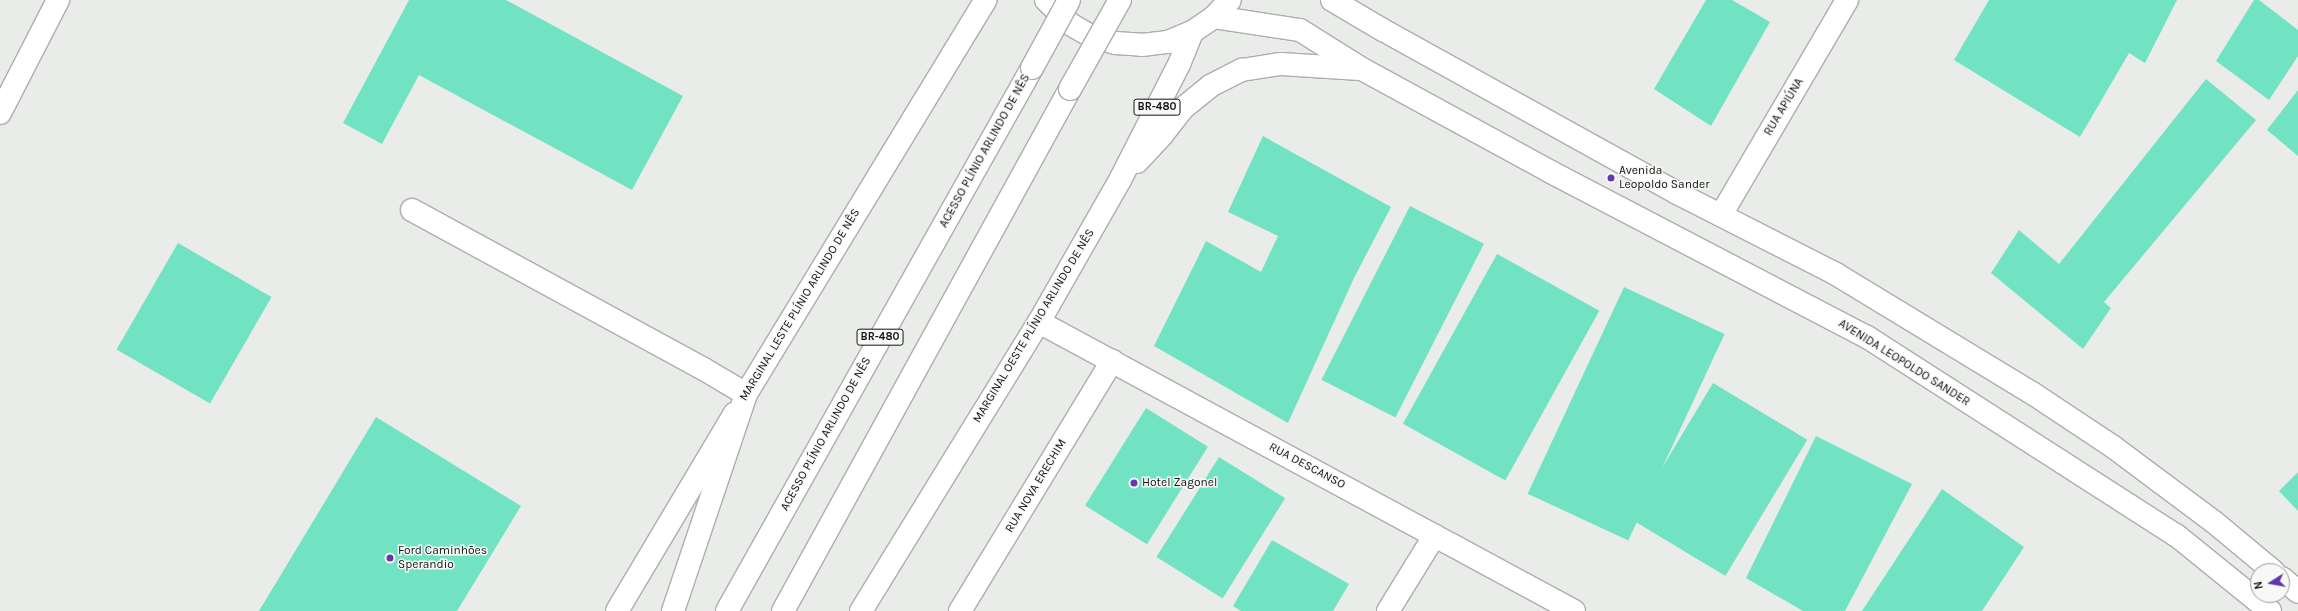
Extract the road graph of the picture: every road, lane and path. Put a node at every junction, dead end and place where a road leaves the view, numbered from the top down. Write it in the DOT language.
graph roads {
  1 [pos="58,0"];
  2 [pos="986,0"];
  3 [pos="1046,0"];
  4 [pos="1069,0"];
  5 [pos="1120,0"];
  6 [pos="1230,0"];
  7 [pos="1332,0"];
  8 [pos="1847,0"];
  9 [pos="1214,18"];
  10 [pos="1192,32"];
  11 [pos="1362,69"];
  12 [pos="0,113"];
  13 [pos="1120,180"];
  14 [pos="412,210"];
  15 [pos="1721,215"];
  16 [pos="1039,322"];
  17 [pos="1112,361"];
  18 [pos="746,394"];
  19 [pos="1435,534"];
  20 [pos="2263,563"];
  21 [pos="2290,585"];
  22 [pos="2298,592"];
  23 [pos="617,611"];
  24 [pos="673,611"];
  25 [pos="727,611"];
  26 [pos="783,611"];
  27 [pos="861,611"];
  28 [pos="960,611"];
  29 [pos="1388,611"];
  30 [pos="1574,611"];
  31 [pos="2270,611"];
  1 -- 12 [label="main road"];
  2 -- 18 [label="main road, MARGINAL LESTE PLÍNIO ARLINDO DE NÊS"];
  3 -- 10 [label="main road"];
  4 -- 25 [label="main road, ACESSO PLÍNIO ARLINDO DE NÊS / BR-480, bridge"];
  5 -- 26 [label="main road, bridge"];
  6 -- 9 [label="main road"];
  7 -- 15 [label="main road"];
  8 -- 15 [label="main road, RUA APIÚNA"];
  9 -- 10 [label="main road"];
  9 -- 11 [label="main road, AVENIDA LEOPOLDO SANDER"];
  10 -- 13 [label="main road, MARGINAL OESTE PLÍNIO ARLINDO DE NÊS / BR-480"];
  11 -- 13 [label="main road"];
  11 -- 31 [label="main road, AVENIDA LEOPOLDO SANDER"];
  13 -- 16 [label="main road, MARGINAL OESTE PLÍNIO ARLINDO DE NÊS / BR-480"];
  14 -- 18 [label="main road"];
  15 -- 20 [label="main road"];
  16 -- 17 [label="main road, RUA DESCANSO"];
  16 -- 27 [label="main road, MARGINAL OESTE PLÍNIO ARLINDO DE NÊS"];
  17 -- 19 [label="main road, RUA DESCANSO"];
  17 -- 28 [label="main road, RUA NOVA ERECHIM"];
  18 -- 23 [label="main road, MARGINAL LESTE PLÍNIO ARLINDO DE NÊS"];
  18 -- 24 [label="main road"];
  19 -- 29 [label="main road"];
  19 -- 30 [label="main road, RUA DESCANSO"];
  21 -- 22 [label="main road"];
}
